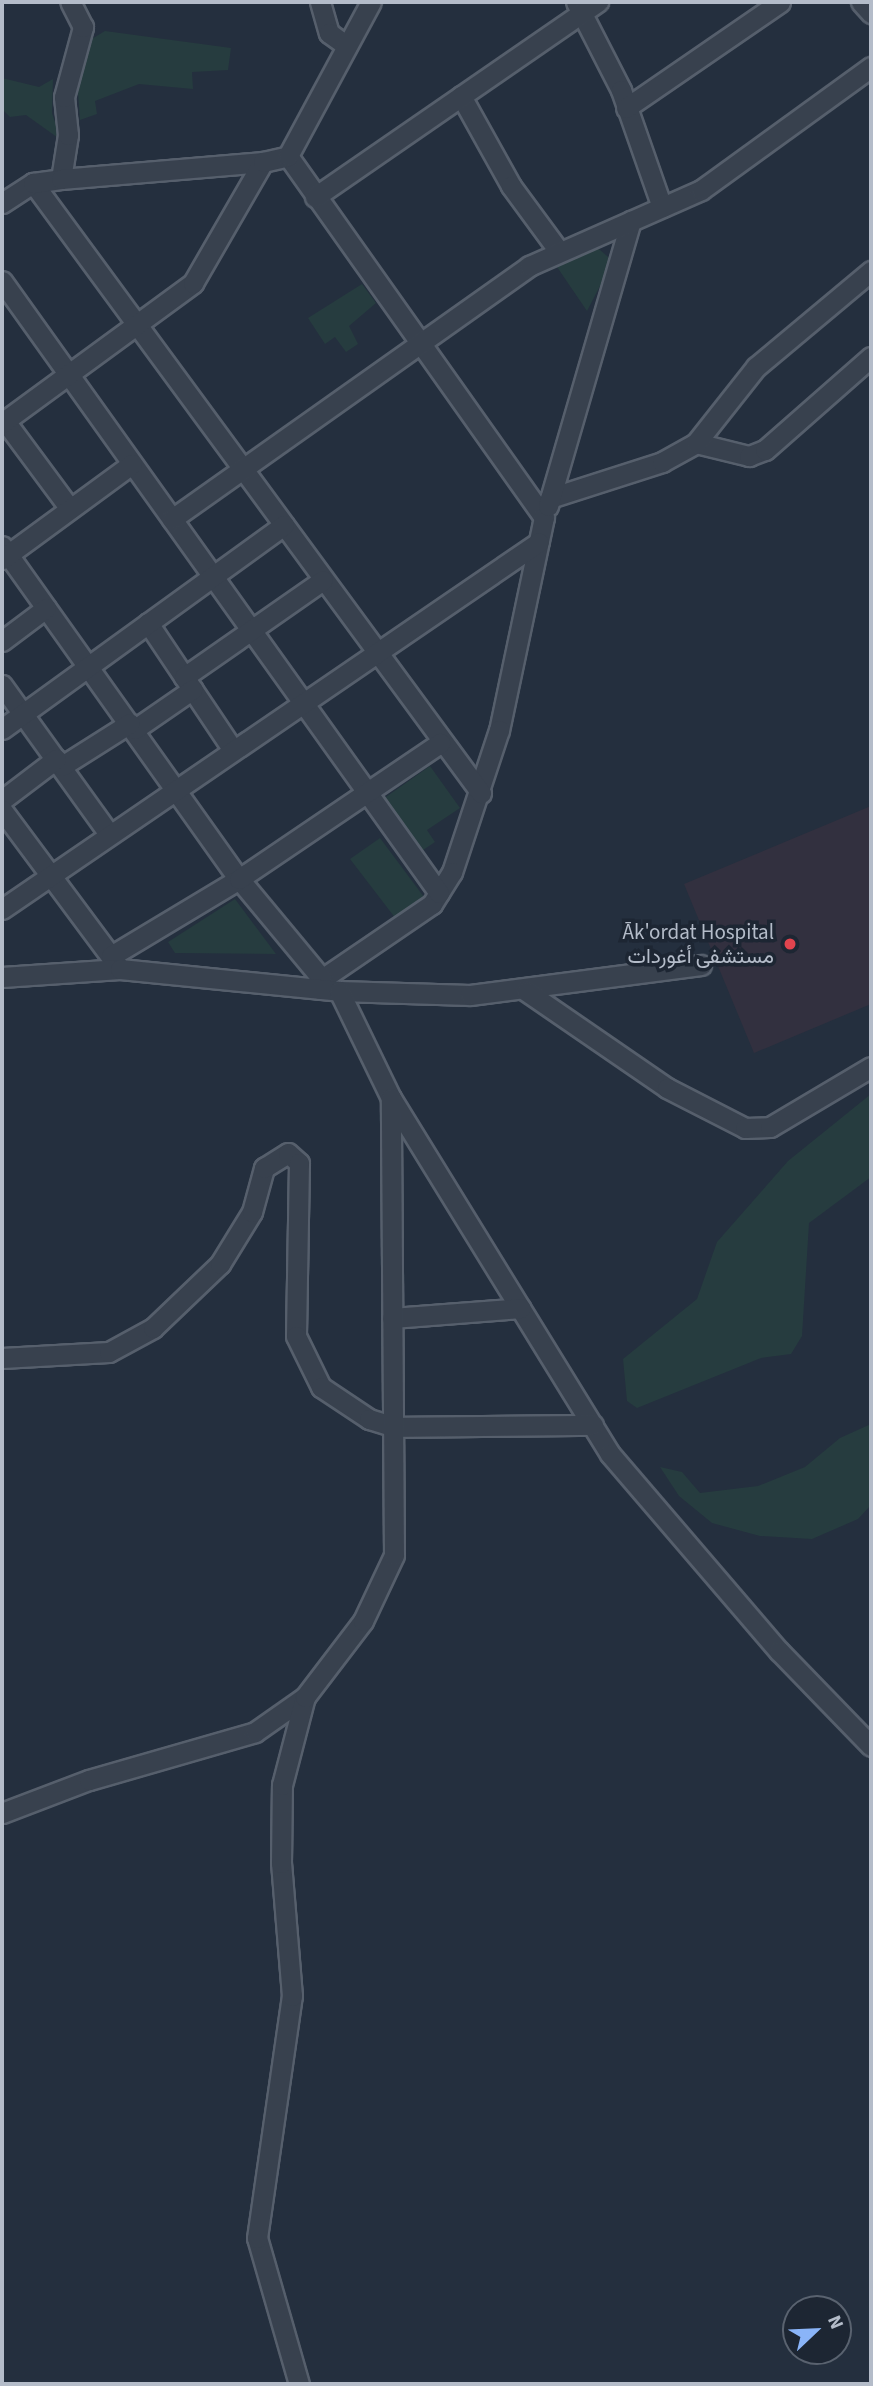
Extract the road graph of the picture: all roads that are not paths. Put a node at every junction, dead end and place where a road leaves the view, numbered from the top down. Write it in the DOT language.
graph roads {
  1 [pos="70,2"];
  2 [pos="320,2"];
  3 [pos="371,2"];
  4 [pos="780,2"];
  5 [pos="861,2"];
  6 [pos="586,5"];
  7 [pos="871,13"];
  8 [pos="347,46"];
  9 [pos="871,67"];
  10 [pos="461,96"];
  11 [pos="626,108"];
  12 [pos="288,156"];
  13 [pos="263,162"];
  14 [pos="61,179"];
  15 [pos="33,183"];
  16 [pos="315,197"];
  17 [pos="2,203"];
  18 [pos="662,207"];
  19 [pos="631,221"];
  20 [pos="558,250"];
  21 [pos="871,271"];
  22 [pos="2,281"];
  23 [pos="137,326"];
  24 [pos="418,343"];
  25 [pos="871,357"];
  26 [pos="68,375"];
  27 [pos="3,422"];
  28 [pos="696,443"];
  29 [pos="132,464"];
  30 [pos="243,468"];
  31 [pos="547,508"];
  32 [pos="70,509"];
  33 [pos="172,519"];
  34 [pos="284,525"];
  35 [pos="539,542"];
  36 [pos="4,554"];
  37 [pos="212,576"];
  38 [pos="323,580"];
  39 [pos="46,608"];
  40 [pos="148,623"];
  41 [pos="251,629"];
  42 [pos="2,641"];
  43 [pos="376,653"];
  44 [pos="88,667"];
  45 [pos="188,683"];
  46 [pos="2,685"];
  47 [pos="303,704"];
  48 [pos="23,714"];
  49 [pos="132,726"];
  50 [pos="2,729"];
  51 [pos="440,743"];
  52 [pos="233,750"];
  53 [pos="59,763"];
  54 [pos="176,789"];
  55 [pos="366,792"];
  56 [pos="481,793"];
  57 [pos="2,800"];
  58 [pos="2,810"];
  59 [pos="109,834"];
  60 [pos="49,875"];
  61 [pos="239,879"];
  62 [pos="439,893"];
  63 [pos="2,909"];
  64 [pos="116,962"];
  65 [pos="701,965"];
  66 [pos="2,977"];
  67 [pos="320,984"];
  68 [pos="526,991"];
  69 [pos="339,992"];
  70 [pos="871,1067"];
  71 [pos="391,1098"];
  72 [pos="520,1308"];
  73 [pos="392,1318"];
  74 [pos="2,1359"];
  75 [pos="593,1425"];
  76 [pos="395,1427"];
  77 [pos="305,1697"];
  78 [pos="871,1746"];
  79 [pos="2,1813"];
  80 [pos="299,2384"];
  1 -- 14 [label="street"];
  2 -- 8 [label="street"];
  3 -- 8 [label="street"];
  4 -- 11 [label="street"];
  5 -- 7 [label="street"];
  6 -- 10 [label="street"];
  6 -- 11 [label="street"];
  8 -- 12 [label="street"];
  9 -- 18 [label="street"];
  10 -- 16 [label="street"];
  10 -- 20 [label="street"];
  11 -- 18 [label="street"];
  12 -- 13 [label="street"];
  12 -- 16 [label="street"];
  13 -- 14 [label="street"];
  13 -- 23 [label="street"];
  14 -- 15 [label="street"];
  15 -- 17 [label="street"];
  15 -- 23 [label="street"];
  16 -- 24 [label="street"];
  18 -- 19 [label="street"];
  19 -- 20 [label="street"];
  19 -- 31 [label="street"];
  20 -- 24 [label="street"];
  21 -- 28 [label="street"];
  22 -- 26 [label="street"];
  23 -- 26 [label="street"];
  23 -- 30 [label="street"];
  24 -- 30 [label="street"];
  24 -- 31 [label="street"];
  25 -- 28 [label="street"];
  26 -- 27 [label="street"];
  26 -- 29 [label="street"];
  27 -- 32 [label="street"];
  28 -- 31 [label="street"];
  29 -- 32 [label="street"];
  29 -- 33 [label="street"];
  30 -- 33 [label="street"];
  30 -- 34 [label="street"];
  31 -- 35 [label="street"];
  32 -- 36 [label="street"];
  33 -- 37 [label="street"];
  34 -- 37 [label="street"];
  34 -- 38 [label="street"];
  35 -- 43 [label="street"];
  35 -- 56 [label="street"];
  36 -- 39 [label="street"];
  37 -- 40 [label="street"];
  37 -- 41 [label="street"];
  38 -- 41 [label="street"];
  38 -- 43 [label="street"];
  39 -- 42 [label="street"];
  39 -- 44 [label="street"];
  40 -- 44 [label="street"];
  40 -- 45 [label="street"];
  41 -- 45 [label="street"];
  41 -- 47 [label="street"];
  43 -- 47 [label="street"];
  43 -- 51 [label="street"];
  44 -- 48 [label="street"];
  44 -- 49 [label="street"];
  45 -- 49 [label="street"];
  45 -- 52 [label="street"];
  46 -- 48 [label="street"];
  47 -- 52 [label="street"];
  47 -- 55 [label="street"];
  48 -- 50 [label="street"];
  48 -- 53 [label="street"];
  49 -- 53 [label="street"];
  49 -- 54 [label="street"];
  51 -- 55 [label="street"];
  51 -- 56 [label="street"];
  52 -- 54 [label="street"];
  53 -- 57 [label="street"];
  53 -- 59 [label="street"];
  54 -- 59 [label="street"];
  54 -- 61 [label="street"];
  55 -- 61 [label="street"];
  55 -- 62 [label="street"];
  56 -- 62 [label="street"];
  58 -- 60 [label="street"];
  59 -- 60 [label="street"];
  60 -- 63 [label="street"];
  60 -- 64 [label="street"];
  61 -- 64 [label="street"];
  61 -- 67 [label="street"];
  62 -- 67 [label="street"];
  64 -- 66 [label="street"];
  64 -- 67 [label="street"];
  65 -- 68 [label="street"];
  67 -- 69 [label="street"];
  68 -- 69 [label="street"];
  68 -- 70 [label="street"];
  69 -- 71 [label="street"];
  71 -- 72 [label="street"];
  71 -- 73 [label="street"];
  72 -- 73 [label="street"];
  72 -- 75 [label="street"];
  73 -- 76 [label="street"];
  74 -- 76 [label="street"];
  75 -- 76 [label="street"];
  75 -- 78 [label="street"];
  76 -- 77 [label="street"];
  77 -- 79 [label="street"];
  77 -- 80 [label="street"];
}
